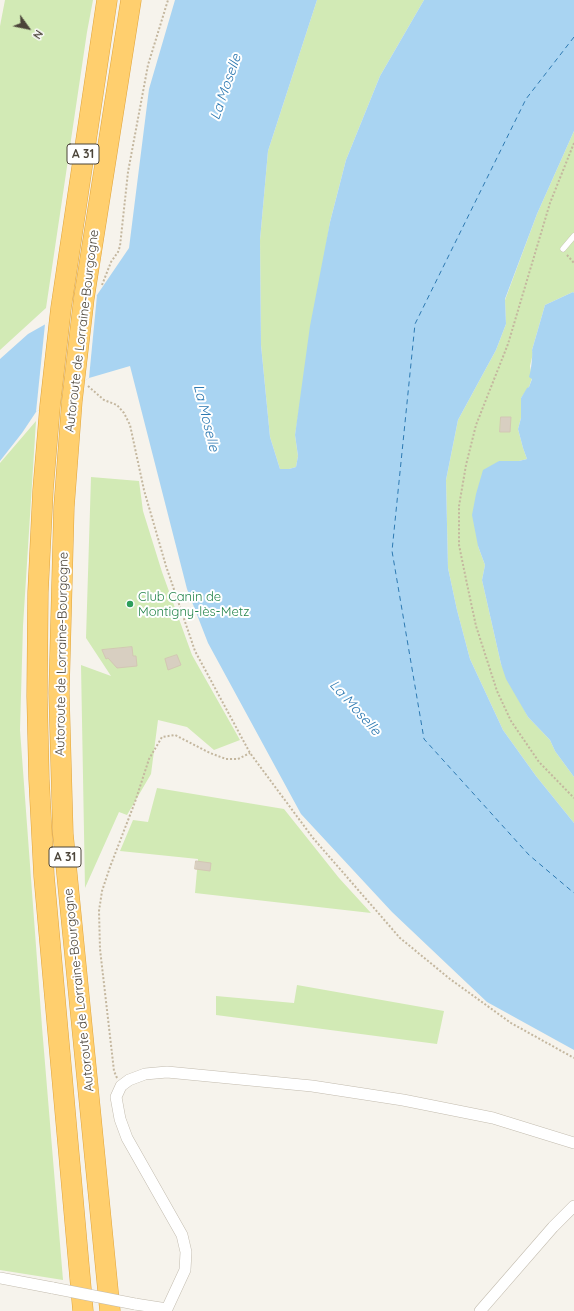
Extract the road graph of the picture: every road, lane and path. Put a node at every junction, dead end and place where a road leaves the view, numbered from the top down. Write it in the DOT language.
graph roads {
  1 [pos="107,0"];
  2 [pos="130,0"];
  3 [pos="168,0"];
  4 [pos="574,143"];
  5 [pos="574,236"];
  6 [pos="563,249"];
  7 [pos="574,263"];
  8 [pos="91,294"];
  9 [pos="86,384"];
  10 [pos="250,753"];
  11 [pos="574,798"];
  12 [pos="574,1058"];
  13 [pos="121,1086"];
  14 [pos="574,1143"];
  15 [pos="574,1206"];
  16 [pos="0,1278"];
  17 [pos="166,1310"];
  18 [pos="83,1311"];
  19 [pos="110,1311"];
  20 [pos="480,1311"];
  1 -- 18 [label="highway, Autoroute de Lorraine-Bourgogne / A 31"];
  2 -- 8 [label="highway, Autoroute de Lorraine-Bourgogne / A 31"];
  3 -- 8 [label="path"];
  4 -- 11 [label="path"];
  5 -- 6 [label="lane"];
  6 -- 7 [label="path"];
  8 -- 19 [label="highway, Autoroute de Lorraine-Bourgogne / A 31"];
  9 -- 10 [label="path"];
  10 -- 12 [label="path"];
  10 -- 13 [label="path"];
  13 -- 14 [label="street"];
  13 -- 17 [label="street"];
  15 -- 20 [label="street"];
  16 -- 17 [label="street, bridge"];
}
